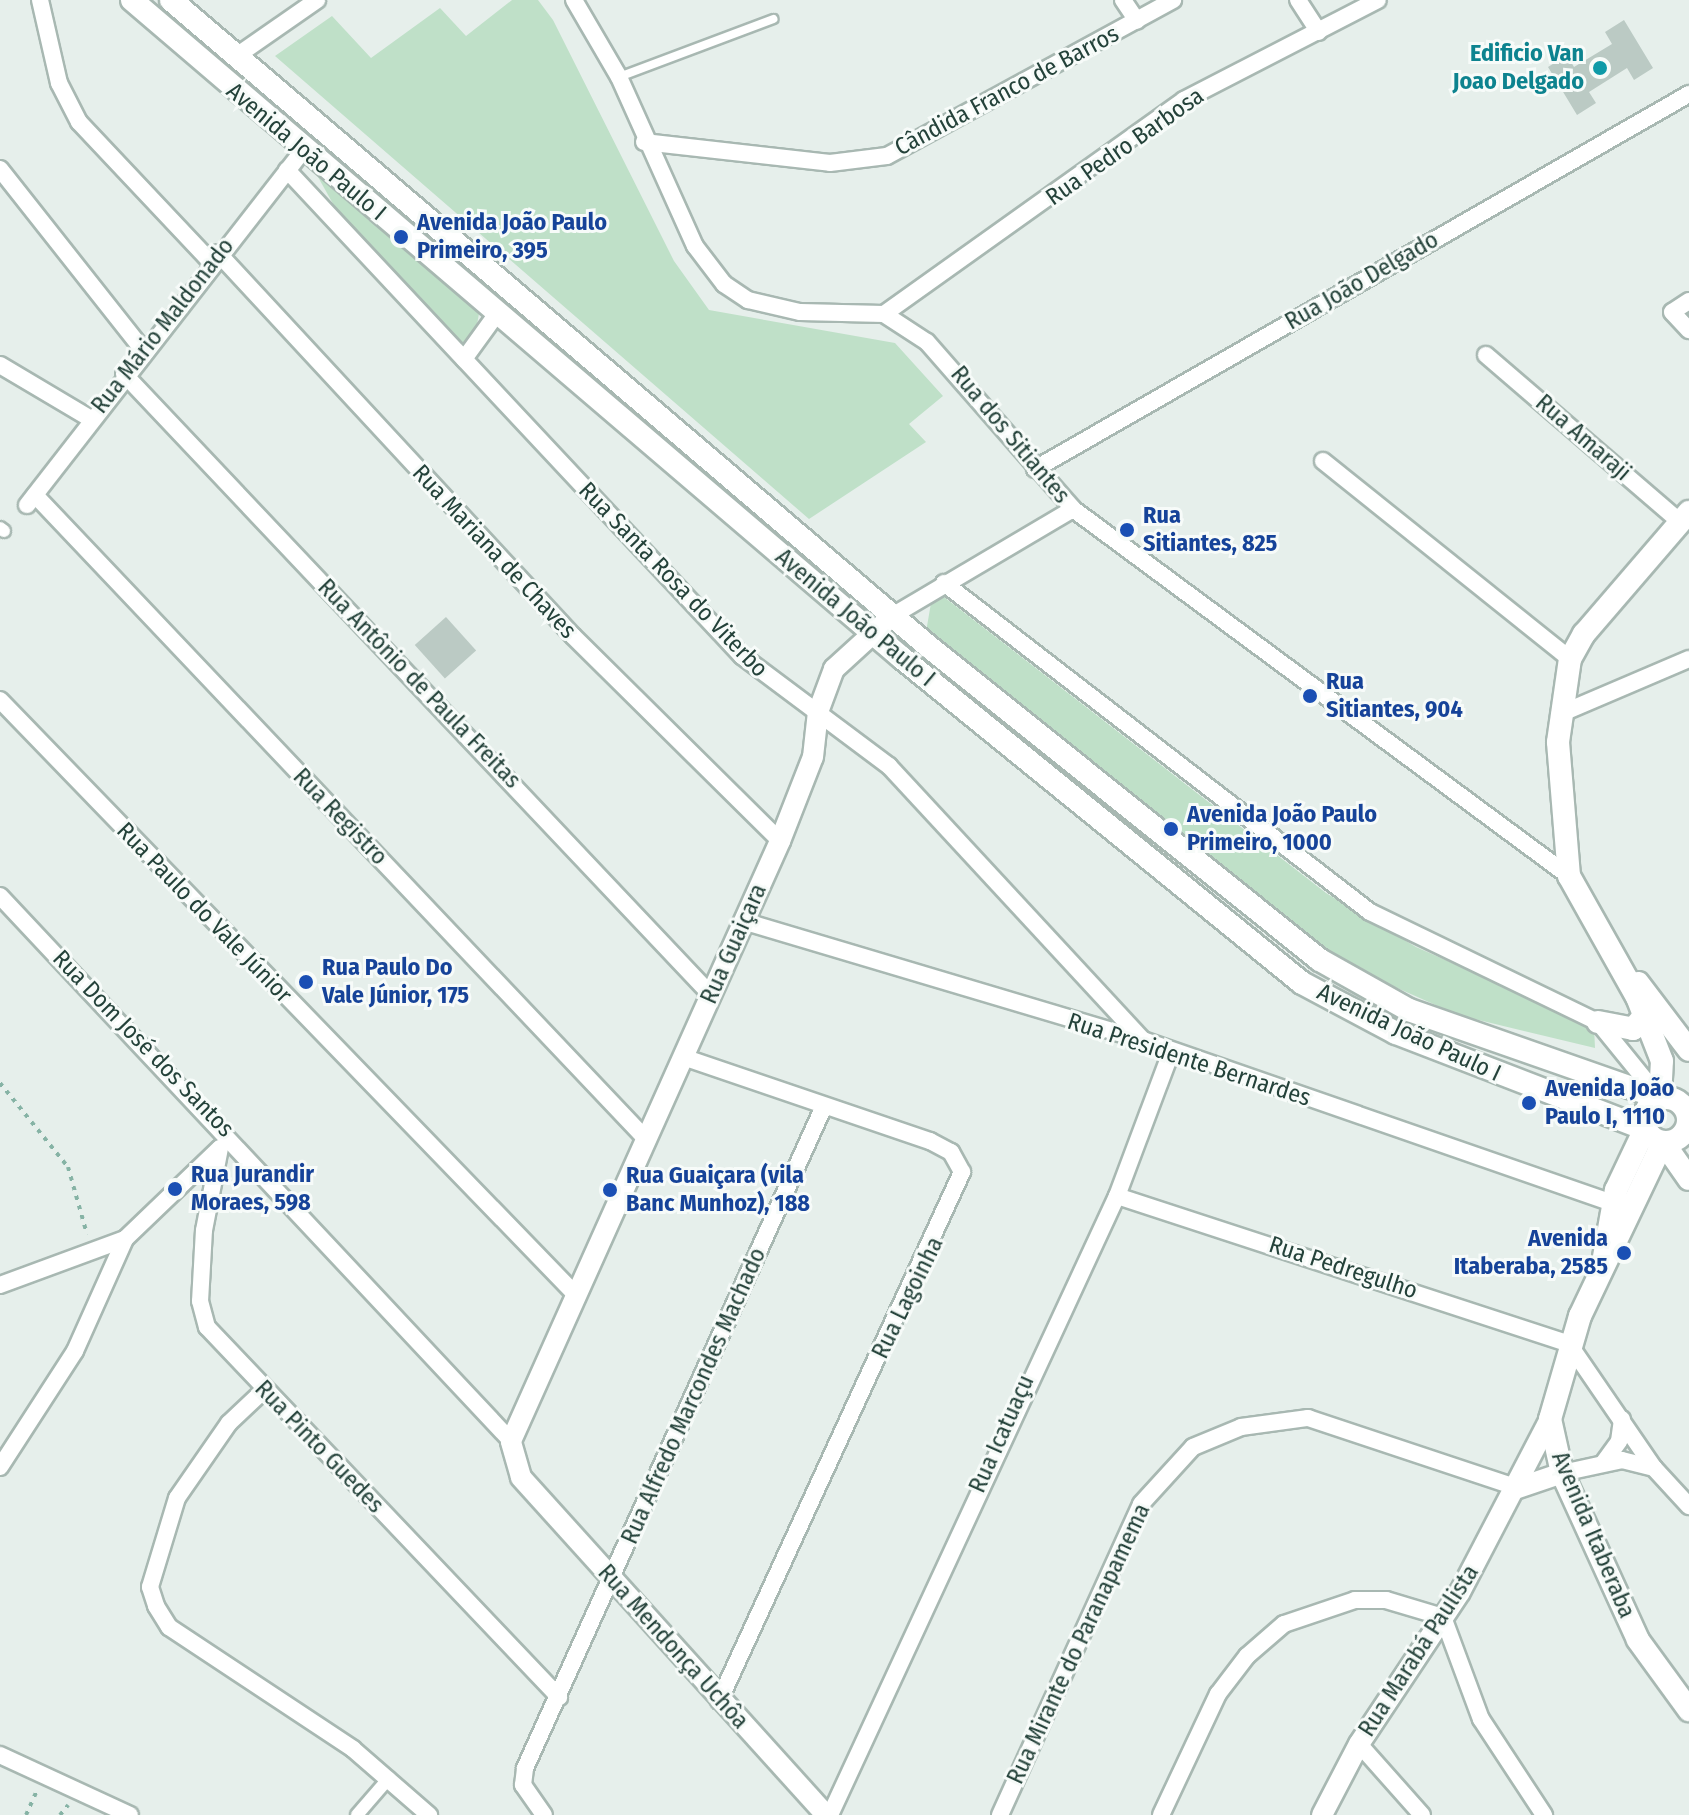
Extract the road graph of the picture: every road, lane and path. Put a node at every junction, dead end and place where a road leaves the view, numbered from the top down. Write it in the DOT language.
graph roads {
  1 [pos="40,0"];
  2 [pos="132,0"];
  3 [pos="171,0"];
  4 [pos="317,0"];
  5 [pos="574,0"];
  6 [pos="1123,0"];
  7 [pos="1173,0"];
  8 [pos="1298,0"];
  9 [pos="1378,0"];
  10 [pos="773,19"];
  11 [pos="1137,21"];
  12 [pos="1319,32"];
  13 [pos="235,57"];
  14 [pos="619,77"];
  15 [pos="1689,94"];
  16 [pos="644,142"];
  17 [pos="303,150"];
  18 [pos="0,169"];
  19 [pos="287,170"];
  20 [pos="386,183"];
  21 [pos="214,258"];
  22 [pos="1689,301"];
  23 [pos="884,314"];
  24 [pos="496,315"];
  25 [pos="1689,330"];
  26 [pos="143,350"];
  27 [pos="1486,355"];
  28 [pos="464,359"];
  29 [pos="0,365"];
  30 [pos="124,374"];
  31 [pos="91,419"];
  32 [pos="1323,461"];
  33 [pos="1035,469"];
  34 [pos="31,500"];
  35 [pos="1073,509"];
  36 [pos="1684,517"];
  37 [pos="944,583"];
  38 [pos="892,616"];
  39 [pos="870,630"];
  40 [pos="1570,659"];
  41 [pos="1689,659"];
  42 [pos="0,700"];
  43 [pos="818,712"];
  44 [pos="1560,714"];
  45 [pos="780,841"];
  46 [pos="1569,876"];
  47 [pos="0,896"];
  48 [pos="743,921"];
  49 [pos="1624,967"];
  50 [pos="712,996"];
  51 [pos="1644,1016"];
  52 [pos="1598,1022"];
  53 [pos="1143,1040"];
  54 [pos="1689,1050"];
  55 [pos="1171,1052"];
  56 [pos="683,1057"];
  57 [pos="0,1083"];
  58 [pos="1660,1098"];
  59 [pos="824,1106"];
  60 [pos="1687,1115"];
  61 [pos="1654,1135"];
  62 [pos="646,1139"];
  63 [pos="225,1142"];
  64 [pos="1689,1179"];
  65 [pos="1117,1196"];
  66 [pos="1622,1207"];
  67 [pos="125,1239"];
  68 [pos="91,1252"];
  69 [pos="0,1285"];
  70 [pos="577,1296"];
  71 [pos="1569,1344"];
  72 [pos="263,1391"];
  73 [pos="1550,1419"];
  74 [pos="1622,1419"];
  75 [pos="511,1441"];
  76 [pos="1604,1462"];
  77 [pos="0,1467"];
  78 [pos="1654,1468"];
  79 [pos="1562,1473"];
  80 [pos="1518,1488"];
  81 [pos="1689,1506"];
  82 [pos="612,1579"];
  83 [pos="1443,1617"];
  84 [pos="559,1697"];
  85 [pos="719,1701"];
  86 [pos="1689,1710"];
  87 [pos="1359,1744"];
  88 [pos="0,1755"];
  89 [pos="43,1777"];
  90 [pos="389,1778"];
  91 [pos="26,1815"];
  92 [pos="130,1815"];
  93 [pos="357,1815"];
  94 [pos="429,1815"];
  95 [pos="544,1815"];
  96 [pos="828,1815"];
  97 [pos="1000,1815"];
  98 [pos="1161,1815"];
  99 [pos="1322,1815"];
  100 [pos="1422,1815"];
  101 [pos="1544,1815"];
  1 -- 21 [label="street, Rua Mariana de Chaves"];
  2 -- 17 [label="main road, Avenida João Paulo I"];
  3 -- 13 [label="main road, Avenida João Paulo I"];
  4 -- 13 [label="street"];
  5 -- 14 [label="street"];
  6 -- 11 [label="street"];
  7 -- 11 [label="street, Cândida Franco de Barros"];
  8 -- 12 [label="street"];
  9 -- 12 [label="street, Rua Pedro Barbosa"];
  10 -- 14 [label="lane"];
  11 -- 16 [label="street, Cândida Franco de Barros"];
  12 -- 23 [label="street, Rua Pedro Barbosa"];
  13 -- 20 [label="main road, Avenida João Paulo I"];
  14 -- 16 [label="street"];
  15 -- 33 [label="street, Rua João Delgado"];
  16 -- 23 [label="street"];
  17 -- 19 [label="street, Rua Mário Maldonado"];
  17 -- 20 [label="main road"];
  17 -- 24 [label="main road, Avenida João Paulo I"];
  18 -- 26 [label="street"];
  19 -- 21 [label="street, Rua Mário Maldonado"];
  19 -- 28 [label="street, Rua Santa Rosa do Viterbo"];
  20 -- 38 [label="main road, Avenida João Paulo I"];
  21 -- 26 [label="street, Rua Mário Maldonado"];
  21 -- 45 [label="street, Rua Mariana de Chaves"];
  22 -- 25 [label="street"];
  23 -- 33 [label="street, Rua dos Sitiantes"];
  24 -- 28 [label="street"];
  24 -- 39 [label="main road, Avenida João Paulo I"];
  26 -- 30 [label="street, Rua Mário Maldonado"];
  27 -- 36 [label="street, Rua Amaraji"];
  28 -- 43 [label="street, Rua Santa Rosa do Viterbo"];
  29 -- 31 [label="street"];
  30 -- 31 [label="street, Rua Mário Maldonado"];
  30 -- 50 [label="street, Rua Antônio de Paula Freitas"];
  31 -- 34 [label="street, Rua Mário Maldonado"];
  32 -- 40 [label="street"];
  33 -- 35 [label="street, Rua dos Sitiantes"];
  34 -- 62 [label="street, Rua Registro"];
  35 -- 37 [label="street, Rua Guaiçara"];
  35 -- 46 [label="street, Rua dos Sitiantes"];
  36 -- 40 [label="main road"];
  37 -- 38 [label="street, Rua Guaiçara"];
  37 -- 52 [label="street"];
  38 -- 39 [label="street, Rua Guaiçara"];
  38 -- 58 [label="main road, Avenida João Paulo I"];
  39 -- 43 [label="street, Rua Guaiçara"];
  39 -- 61 [label="main road, Avenida João Paulo I"];
  40 -- 44 [label="main road"];
  41 -- 44 [label="street"];
  42 -- 70 [label="street, Rua Paulo do Vale Júnior"];
  43 -- 45 [label="street, Rua Guaiçara"];
  43 -- 53 [label="street, Rua Santa Rosa do Viterbo"];
  44 -- 46 [label="main road"];
  45 -- 48 [label="street, Rua Guaiçara"];
  46 -- 49 [label="main road"];
  47 -- 63 [label="street, Rua Dom José dos Santos"];
  48 -- 50 [label="street, Rua Guaiçara"];
  48 -- 53 [label="street, Rua Presidente Bernardes"];
  49 -- 51 [label="main road"];
  49 -- 54 [label="main road"];
  50 -- 56 [label="street, Rua Guaiçara"];
  51 -- 52 [label="main road"];
  51 -- 58 [label="main road"];
  52 -- 58 [label="street"];
  53 -- 55 [label="street, Rua Presidente Bernardes"];
  55 -- 65 [label="street, Rua Icatuaçu"];
  55 -- 66 [label="street, Rua Presidente Bernardes"];
  56 -- 59 [label="street, Rua Lagoinha"];
  56 -- 62 [label="street, Rua Guaiçara"];
  57 -- 68 [label="path"];
  58 -- 60 [label="main road, Avenida João Paulo I"];
  58 -- 61 [label="main road, Avenida Itaberaba"];
  59 -- 82 [label="street, Rua Alfredo Marcondes Machado"];
  59 -- 85 [label="street, Rua Lagoinha"];
  60 -- 61 [label="main road"];
  61 -- 64 [label="main road"];
  61 -- 66 [label="main road, Avenida Itaberaba"];
  62 -- 70 [label="street, Rua Guaiçara"];
  63 -- 67 [label="street"];
  63 -- 72 [label="street, Rua Pinto Guedes"];
  63 -- 75 [label="street, Rua Dom José dos Santos"];
  65 -- 71 [label="street, Rua Pedregulho"];
  65 -- 96 [label="street, Rua Icatuaçu"];
  66 -- 71 [label="main road, Avenida Itaberaba"];
  67 -- 68 [label="street"];
  67 -- 77 [label="street"];
  68 -- 69 [label="street"];
  70 -- 75 [label="street, Rua Guaiçara"];
  71 -- 73 [label="main road, Avenida Itaberaba"];
  71 -- 74 [label="street"];
  72 -- 84 [label="street, Rua Pinto Guedes"];
  72 -- 90 [label="street"];
  73 -- 79 [label="main road, Avenida Itaberaba"];
  73 -- 80 [label="street, Rua Marabá Paulista"];
  74 -- 76 [label="street"];
  74 -- 78 [label="street"];
  75 -- 82 [label="street, Rua Mendonça Uchôa"];
  76 -- 78 [label="street"];
  76 -- 79 [label="street"];
  78 -- 81 [label="street"];
  79 -- 80 [label="street"];
  79 -- 86 [label="main road, Avenida Itaberaba"];
  80 -- 83 [label="street, Rua Marabá Paulista"];
  80 -- 97 [label="street, Rua Mirante do Paranapamema"];
  82 -- 84 [label="street, Rua Alfredo Marcondes Machado"];
  82 -- 85 [label="street, Rua Mendonça Uchôa"];
  83 -- 87 [label="street, Rua Marabá Paulista"];
  83 -- 98 [label="street"];
  83 -- 101 [label="street"];
  84 -- 95 [label="street, Rua Alfredo Marcondes Machado"];
  85 -- 96 [label="street, Rua Mendonça Uchôa"];
  87 -- 99 [label="street, Rua Marabá Paulista"];
  87 -- 100 [label="street"];
  88 -- 89 [label="street"];
  89 -- 91 [label="path"];
  89 -- 92 [label="street"];
  90 -- 93 [label="street"];
  90 -- 94 [label="street"];
}
